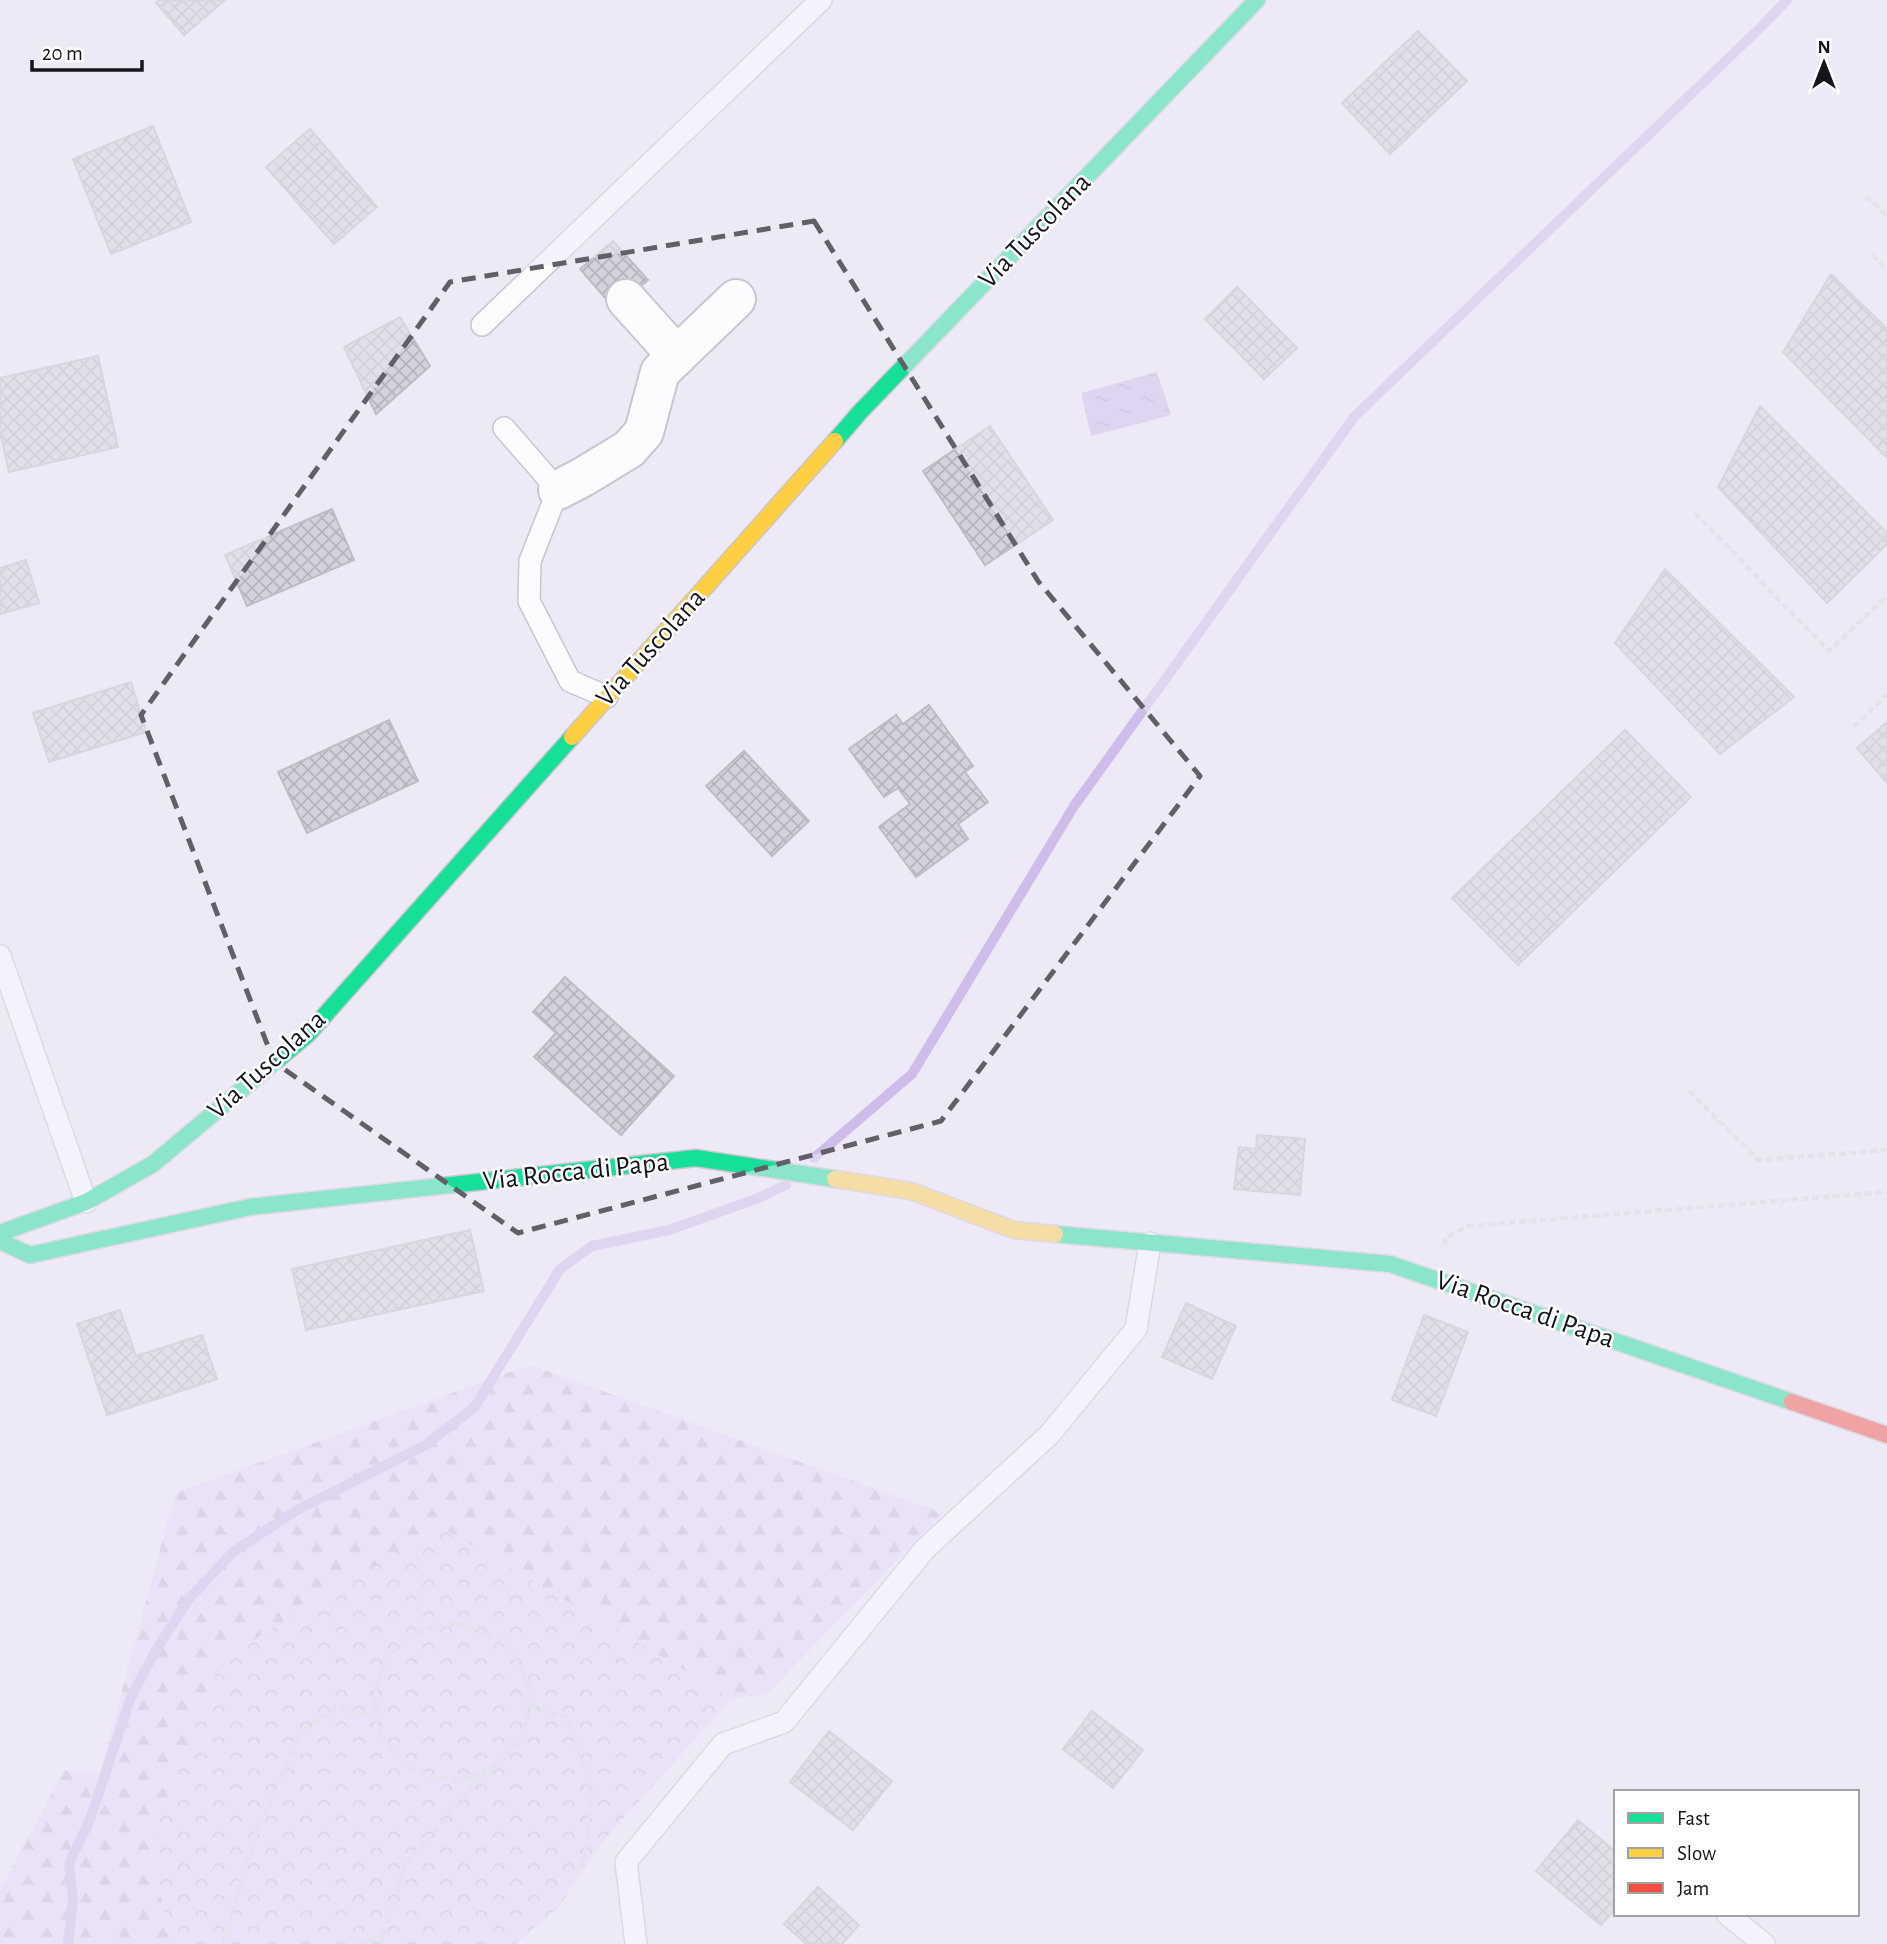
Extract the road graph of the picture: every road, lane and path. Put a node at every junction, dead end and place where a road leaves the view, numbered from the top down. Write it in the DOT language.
graph roads {
  1 [pos="821,0"];
  2 [pos="1257,0"];
  3 [pos="1866,195"];
  4 [pos="1887,216"];
  5 [pos="1872,254"];
  6 [pos="1887,270"];
  7 [pos="626,299"];
  8 [pos="736,299"];
  9 [pos="482,325"];
  10 [pos="677,356"];
  11 [pos="504,428"];
  12 [pos="558,490"];
  13 [pos="1695,513"];
  14 [pos="1887,596"];
  15 [pos="1887,694"];
  16 [pos="607,697"];
  17 [pos="1853,727"];
  18 [pos="0,956"];
  19 [pos="1689,1091"];
  20 [pos="1887,1150"];
  21 [pos="1887,1192"];
  22 [pos="86,1202"];
  23 [pos="0,1233"];
  24 [pos="0,1241"];
  25 [pos="1150,1243"];
  26 [pos="1445,1247"];
  27 [pos="1887,1435"];
  28 [pos="530,1706"];
  29 [pos="375,1718"];
  30 [pos="486,1772"];
  31 [pos="583,1869"];
  32 [pos="1729,1916"];
  33 [pos="384,1937"];
  34 [pos="225,1944"];
  35 [pos="358,1944"];
  36 [pos="381,1944"];
  37 [pos="636,1944"];
  38 [pos="1764,1944"];
  1 -- 9 [label="lane"];
  2 -- 16 [label="street, Via Tuscolana"];
  3 -- 4 [label="path"];
  5 -- 6 [label="path"];
  7 -- 10 [label="street"];
  8 -- 10 [label="street"];
  10 -- 12 [label="street"];
  11 -- 12 [label="lane"];
  12 -- 16 [label="lane"];
  13 -- 14 [label="path"];
  15 -- 17 [label="path"];
  16 -- 22 [label="street, Via Tuscolana"];
  18 -- 22 [label="lane"];
  19 -- 20 [label="path"];
  21 -- 26 [label="path"];
  22 -- 23 [label="street, Via Tuscolana"];
  24 -- 25 [label="street, Via Rocca di Papa"];
  25 -- 27 [label="street, Via Rocca di Papa"];
  25 -- 37 [label="lane"];
  28 -- 29 [label="path"];
  28 -- 30 [label="path"];
  28 -- 31 [label="path"];
  29 -- 30 [label="path"];
  29 -- 34 [label="path"];
  30 -- 33 [label="path"];
  32 -- 38 [label="lane"];
  33 -- 35 [label="path"];
  33 -- 36 [label="path"];
}
